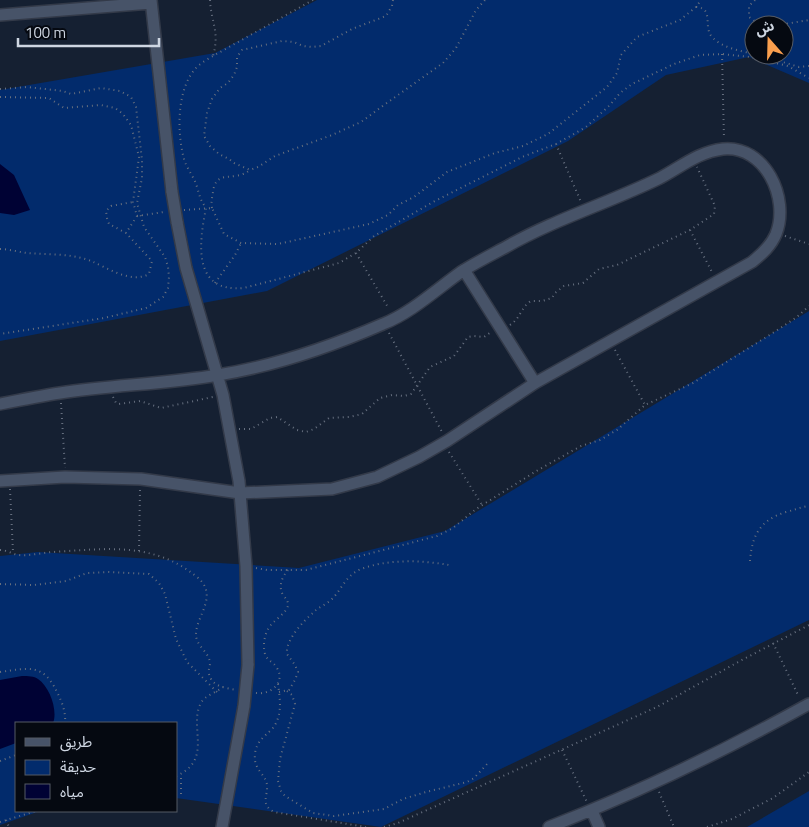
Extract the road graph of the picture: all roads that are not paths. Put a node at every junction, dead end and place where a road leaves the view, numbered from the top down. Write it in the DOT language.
graph roads {
  1 [pos="151,1"];
  2 [pos="0,15"];
  3 [pos="464,270"];
  4 [pos="218,376"];
  5 [pos="535,383"];
  6 [pos="0,404"];
  7 [pos="5,480"];
  8 [pos="240,493"];
  9 [pos="806,705"];
  10 [pos="592,811"];
  11 [pos="222,827"];
  12 [pos="549,827"];
  13 [pos="599,827"];
  1 -- 2 [label="street"];
  1 -- 4 [label="street, bridge"];
  3 -- 4 [label="street"];
  3 -- 5 [label="street"];
  3 -- 5 [label="street"];
  4 -- 6 [label="street"];
  4 -- 8 [label="street"];
  5 -- 8 [label="street"];
  7 -- 8 [label="street"];
  8 -- 11 [label="street, bridge"];
  9 -- 10 [label="street"];
  10 -- 12 [label="street"];
  10 -- 13 [label="street"];
}
